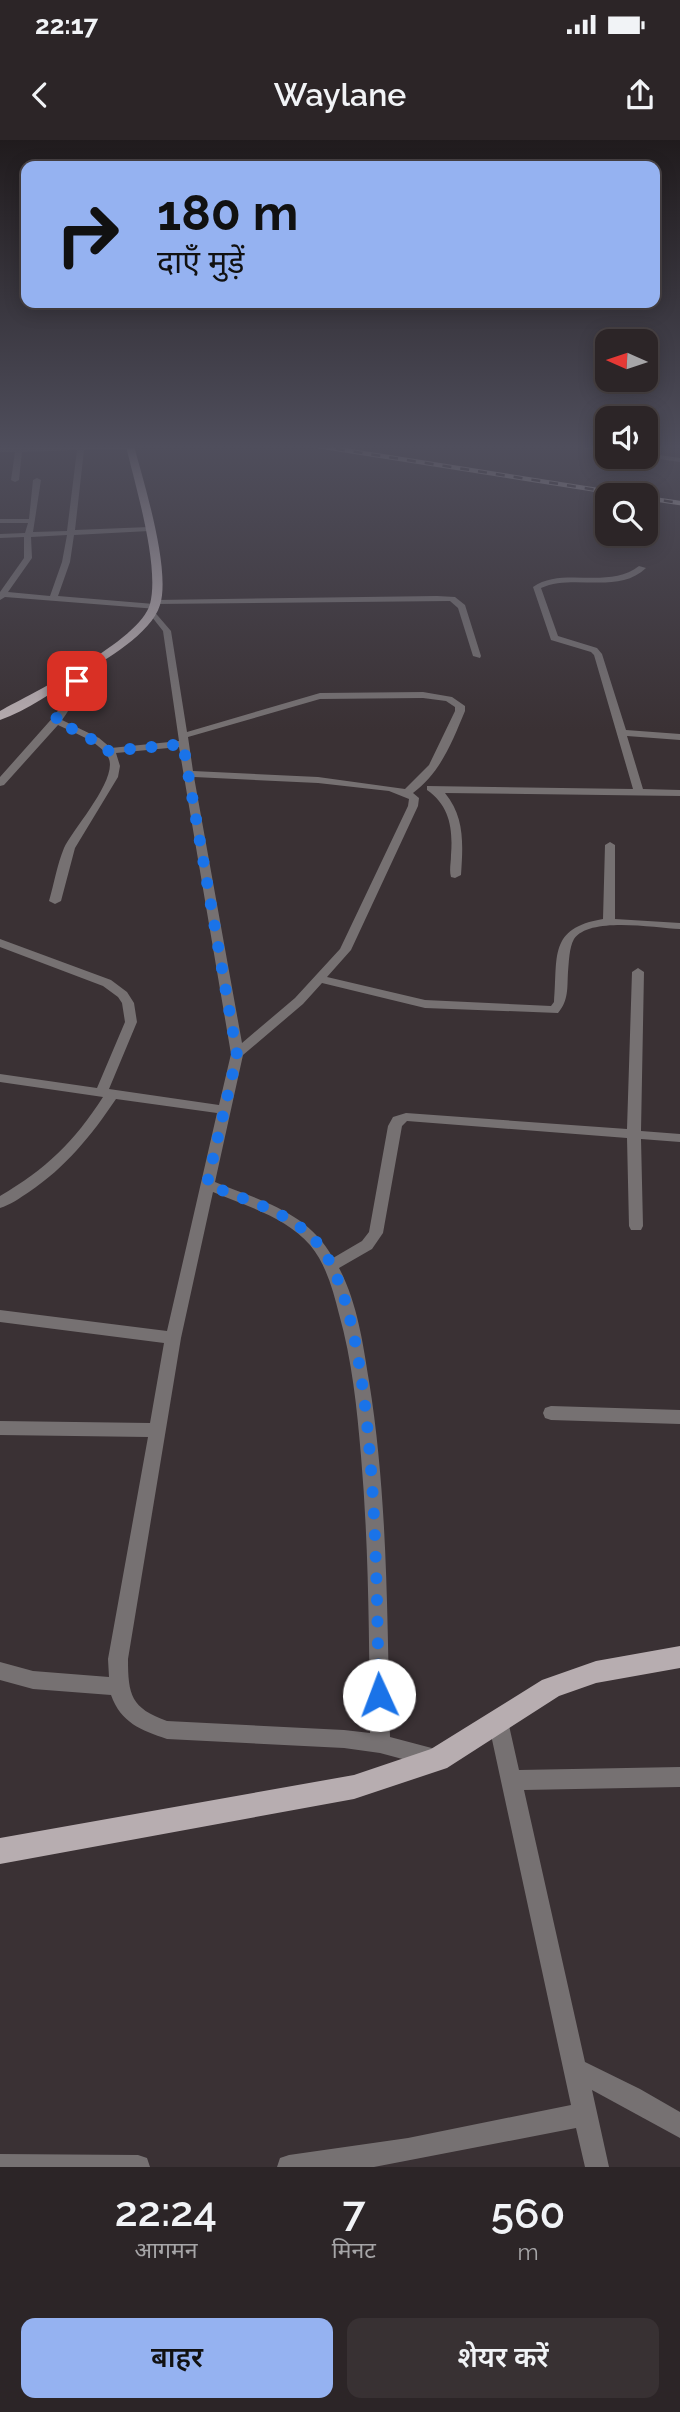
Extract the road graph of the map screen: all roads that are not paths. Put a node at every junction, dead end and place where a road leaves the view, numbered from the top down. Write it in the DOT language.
graph roads {
  1 [pos="28,541"];
  2 [pos="71,541"];
  3 [pos="150,541"];
  4 [pos="642,568"];
  5 [pos="2,596"];
  6 [pos="53,598"];
  7 [pos="154,607"];
  8 [pos="477,656"];
  9 [pos="76,672"];
  10 [pos="0,716"];
  11 [pos="55,720"];
  12 [pos="621,733"];
  13 [pos="680,737"];
  14 [pos="183,740"];
  15 [pos="107,751"];
  16 [pos="188,774"];
  17 [pos="0,783"];
  18 [pos="421,784"];
  19 [pos="434,790"];
  20 [pos="639,792"];
  21 [pos="407,793"];
  22 [pos="680,793"];
  23 [pos="610,845"];
  24 [pos="455,875"];
  25 [pos="55,901"];
  26 [pos="609,922"];
  27 [pos="680,926"];
  28 [pos="0,943"];
  29 [pos="638,972"];
  30 [pos="321,979"];
  31 [pos="237,1055"];
  32 [pos="0,1078"];
  33 [pos="107,1094"];
  34 [pos="224,1110"];
  35 [pos="634,1134"];
  36 [pos="680,1138"];
  37 [pos="207,1184"];
  38 [pos="0,1203"];
  39 [pos="636,1226"];
  40 [pos="331,1266"];
  41 [pos="0,1316"];
  42 [pos="173,1338"];
  43 [pos="551,1413"];
  44 [pos="680,1417"];
  45 [pos="0,1428"];
  46 [pos="158,1430"];
  47 [pos="680,1657"];
  48 [pos="0,1671"];
  49 [pos="118,1687"];
  50 [pos="498,1721"];
  51 [pos="380,1744"];
  52 [pos="438,1759"];
  53 [pos="680,1777"];
  54 [pos="510,1780"];
  55 [pos="0,1851"];
  56 [pos="575,2069"];
  57 [pos="585,2114"];
  58 [pos="680,2126"];
  59 [pos="0,2166"];
  60 [pos="138,2167"];
  61 [pos="289,2167"];
  62 [pos="597,2167"];
  1 -- 5 [label="street"];
  2 -- 6 [label="street"];
  3 -- 7 [label="main road"];
  4 -- 12 [label="street"];
  5 -- 6 [label="street"];
  6 -- 7 [label="street"];
  7 -- 8 [label="street"];
  7 -- 9 [label="main road"];
  7 -- 14 [label="street"];
  9 -- 10 [label="main road"];
  9 -- 11 [label="street"];
  11 -- 15 [label="street"];
  11 -- 17 [label="street"];
  12 -- 13 [label="street"];
  12 -- 20 [label="street"];
  14 -- 15 [label="street"];
  14 -- 16 [label="street"];
  14 -- 18 [label="street"];
  15 -- 25 [label="street"];
  16 -- 21 [label="street"];
  16 -- 31 [label="street"];
  18 -- 19 [label="street"];
  18 -- 21 [label="street"];
  19 -- 20 [label="street"];
  19 -- 24 [label="street"];
  20 -- 22 [label="street"];
  21 -- 30 [label="street"];
  23 -- 26 [label="street"];
  26 -- 27 [label="street"];
  26 -- 30 [label="street"];
  28 -- 33 [label="street"];
  29 -- 35 [label="street"];
  30 -- 31 [label="street"];
  31 -- 34 [label="street"];
  32 -- 33 [label="street"];
  33 -- 34 [label="street"];
  33 -- 38 [label="street"];
  34 -- 37 [label="street"];
  35 -- 36 [label="street"];
  35 -- 39 [label="street"];
  35 -- 40 [label="street"];
  37 -- 40 [label="street"];
  37 -- 42 [label="street"];
  40 -- 51 [label="street"];
  41 -- 42 [label="street"];
  42 -- 46 [label="street"];
  43 -- 44 [label="street"];
  45 -- 46 [label="street"];
  46 -- 49 [label="street"];
  47 -- 50 [label="main road"];
  48 -- 49 [label="street"];
  49 -- 51 [label="street"];
  50 -- 52 [label="main road"];
  50 -- 54 [label="street"];
  51 -- 52 [label="street"];
  52 -- 55 [label="main road"];
  53 -- 54 [label="street"];
  54 -- 56 [label="street"];
  56 -- 57 [label="street"];
  56 -- 58 [label="street"];
  57 -- 61 [label="street"];
  57 -- 62 [label="street"];
  59 -- 60 [label="street"];
}
